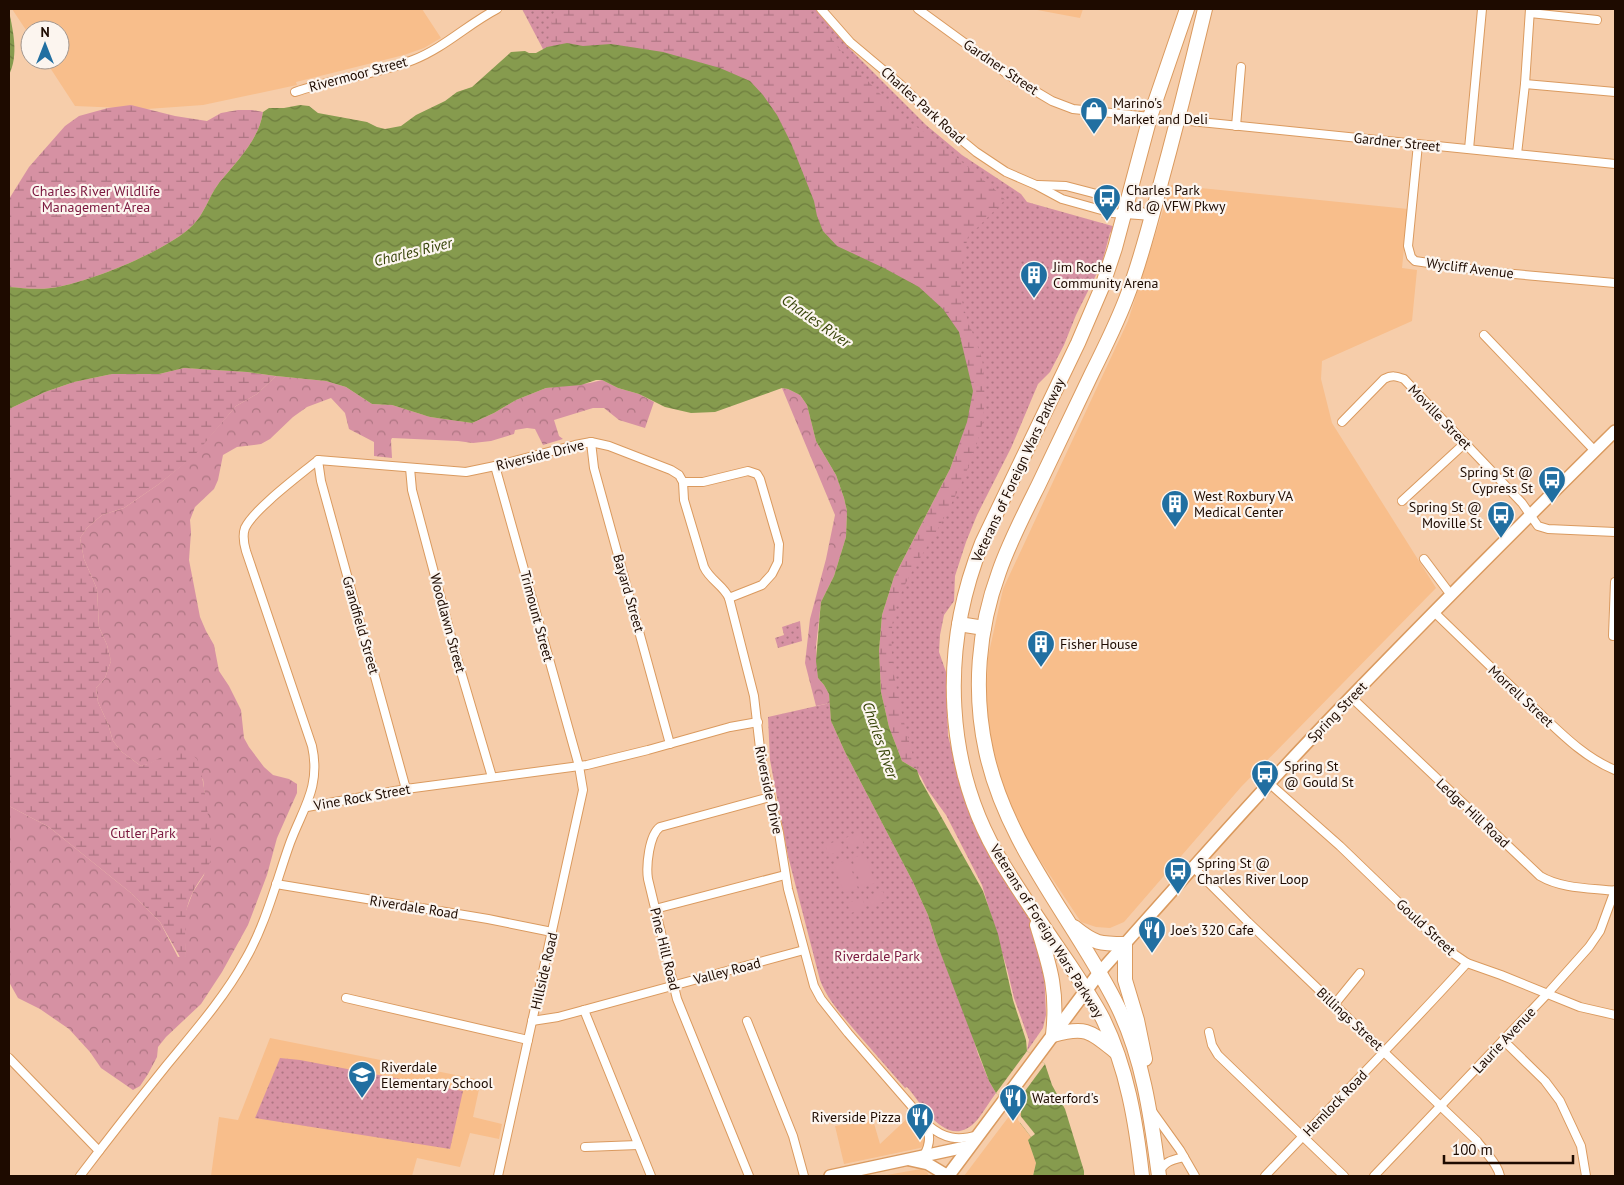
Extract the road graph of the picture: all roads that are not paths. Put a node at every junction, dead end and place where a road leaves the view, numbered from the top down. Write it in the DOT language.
graph roads {
  1 [pos="498,9"];
  2 [pos="821,9"];
  3 [pos="918,9"];
  4 [pos="1187,9"];
  5 [pos="1205,9"];
  6 [pos="1482,9"];
  7 [pos="1530,11"];
  8 [pos="1597,20"];
  9 [pos="1241,67"];
  10 [pos="1525,84"];
  11 [pos="294,92"];
  12 [pos="1615,92"];
  13 [pos="1180,115"];
  14 [pos="1150,116"];
  15 [pos="1236,126"];
  16 [pos="1418,144"];
  17 [pos="1469,149"];
  18 [pos="1517,154"];
  19 [pos="1615,164"];
  20 [pos="1036,185"];
  21 [pos="1125,209"];
  22 [pos="1152,216"];
  23 [pos="1615,283"];
  24 [pos="1484,335"];
  25 [pos="1342,422"];
  26 [pos="1615,431"];
  27 [pos="591,442"];
  28 [pos="1465,443"];
  29 [pos="1595,452"];
  30 [pos="318,460"];
  31 [pos="495,466"];
  32 [pos="410,468"];
  33 [pos="683,482"];
  34 [pos="1402,502"];
  35 [pos="1531,514"];
  36 [pos="1615,532"];
  37 [pos="1424,559"];
  38 [pos="1615,582"];
  39 [pos="1451,595"];
  40 [pos="729,598"];
  41 [pos="1434,612"];
  42 [pos="959,624"];
  43 [pos="984,628"];
  44 [pos="1613,636"];
  45 [pos="1351,697"];
  46 [pos="758,722"];
  47 [pos="670,744"];
  48 [pos="580,766"];
  49 [pos="1615,770"];
  50 [pos="492,777"];
  51 [pos="1270,784"];
  52 [pos="406,789"];
  53 [pos="770,797"];
  54 [pos="307,807"];
  55 [pos="1193,867"];
  56 [pos="785,874"];
  57 [pos="276,884"];
  58 [pos="1615,891"];
  59 [pos="655,909"];
  60 [pos="1032,910"];
  61 [pos="1067,921"];
  62 [pos="552,932"];
  63 [pos="1125,944"];
  64 [pos="804,950"];
  65 [pos="1466,963"];
  66 [pos="1360,973"];
  67 [pos="1099,974"];
  68 [pos="674,986"];
  69 [pos="1086,990"];
  70 [pos="1548,993"];
  71 [pos="346,998"];
  72 [pos="1334,1005"];
  73 [pos="584,1010"];
  74 [pos="1615,1015"];
  75 [pos="532,1021"];
  76 [pos="747,1021"];
  77 [pos="1209,1032"];
  78 [pos="1053,1035"];
  79 [pos="528,1040"];
  80 [pos="1503,1040"];
  81 [pos="1385,1052"];
  82 [pos="1117,1053"];
  83 [pos="9,1058"];
  84 [pos="1441,1106"];
  85 [pos="1149,1107"];
  86 [pos="924,1122"];
  87 [pos="978,1135"];
  88 [pos="1303,1136"];
  89 [pos="638,1145"];
  90 [pos="585,1146"];
  91 [pos="970,1146"];
  92 [pos="99,1151"];
  93 [pos="924,1155"];
  94 [pos="1184,1157"];
  95 [pos="904,1161"];
  96 [pos="1158,1175"];
  97 [pos="80,1176"];
  98 [pos="498,1176"];
  99 [pos="651,1176"];
  100 [pos="749,1176"];
  101 [pos="804,1176"];
  102 [pos="830,1176"];
  103 [pos="948,1176"];
  104 [pos="1142,1176"];
  105 [pos="1195,1176"];
  106 [pos="1265,1176"];
  107 [pos="1344,1176"];
  108 [pos="1374,1176"];
  109 [pos="1500,1176"];
  110 [pos="1586,1176"];
  1 -- 11 [label="street, Rivermoor Street"];
  2 -- 20 [label="street, Charles Park Road"];
  3 -- 14 [label="street, Gardner Street"];
  4 -- 14 [label="highway, Veterans of Foreign Wars Parkway"];
  5 -- 13 [label="highway, Veterans of Foreign Wars Parkway"];
  6 -- 17 [label="street"];
  7 -- 8 [label="street"];
  7 -- 10 [label="street"];
  9 -- 15 [label="street"];
  10 -- 12 [label="street"];
  10 -- 18 [label="street"];
  13 -- 15 [label="street, Gardner Street"];
  13 -- 22 [label="highway, Veterans of Foreign Wars Parkway"];
  14 -- 21 [label="highway, Veterans of Foreign Wars Parkway"];
  15 -- 16 [label="street, Gardner Street"];
  16 -- 17 [label="street, Gardner Street"];
  16 -- 23 [label="street, Wycliff Avenue"];
  17 -- 18 [label="street, Gardner Street"];
  18 -- 19 [label="street, Gardner Street"];
  20 -- 21 [label="street, Charles Park Road"];
  20 -- 21 [label="street, Charles Park Road"];
  21 -- 22 [label="street, Charles Park Road"];
  21 -- 42 [label="highway, Veterans of Foreign Wars Parkway"];
  22 -- 43 [label="highway, Veterans of Foreign Wars Parkway"];
  24 -- 29 [label="street"];
  25 -- 28 [label="street, Moville Street"];
  26 -- 29 [label="main road, Spring Street"];
  27 -- 31 [label="street, Riverside Drive"];
  27 -- 33 [label="street, Riverside Drive"];
  27 -- 47 [label="street, Bayard Street"];
  28 -- 34 [label="street"];
  28 -- 35 [label="street, Moville Street"];
  29 -- 35 [label="main road, Spring Street"];
  30 -- 32 [label="street, Riverside Drive"];
  30 -- 52 [label="street, Grandfield Street"];
  30 -- 54 [label="street"];
  31 -- 32 [label="street, Riverside Drive"];
  31 -- 48 [label="street, Trimount Street"];
  32 -- 50 [label="street, Woodlawn Street"];
  33 -- 40 [label="street, Riverside Drive"];
  33 -- 40 [label="street"];
  35 -- 36 [label="street, Moville Street"];
  35 -- 39 [label="main road, Spring Street"];
  37 -- 39 [label="street"];
  38 -- 44 [label="street"];
  39 -- 41 [label="main road, Spring Street"];
  40 -- 46 [label="street, Riverside Drive"];
  41 -- 45 [label="main road, Spring Street"];
  41 -- 49 [label="street, Morrell Street"];
  42 -- 43 [label="highway"];
  42 -- 60 [label="highway, Veterans of Foreign Wars Parkway"];
  43 -- 61 [label="highway, Veterans of Foreign Wars Parkway"];
  45 -- 51 [label="main road, Spring Street"];
  45 -- 58 [label="street, Ledge Hill Road"];
  46 -- 47 [label="street, Vine Rock Street"];
  46 -- 53 [label="street, Riverside Drive"];
  47 -- 48 [label="street, Vine Rock Street"];
  48 -- 50 [label="street, Vine Rock Street"];
  48 -- 62 [label="street, Hillside Road"];
  50 -- 52 [label="street, Vine Rock Street"];
  51 -- 55 [label="main road, Spring Street"];
  51 -- 65 [label="street, Gould Street"];
  52 -- 54 [label="street, Vine Rock Street"];
  53 -- 56 [label="street, Riverside Drive"];
  53 -- 59 [label="street, Pine Hill Road"];
  54 -- 57 [label="street, Vine Rock Street"];
  55 -- 63 [label="main road, Spring Street"];
  55 -- 72 [label="street, Billings Street"];
  56 -- 59 [label="street"];
  56 -- 64 [label="street, Riverside Drive"];
  57 -- 62 [label="street, Riverdale Road"];
  57 -- 92 [label="street, Vine Rock Street"];
  58 -- 70 [label="street, Laurie Avenue"];
  59 -- 68 [label="street, Pine Hill Road"];
  60 -- 69 [label="highway, Veterans of Foreign Wars Parkway"];
  60 -- 78 [label="highway"];
  61 -- 63 [label="highway"];
  61 -- 67 [label="highway, Veterans of Foreign Wars Parkway"];
  62 -- 75 [label="street, Hillside Road"];
  63 -- 67 [label="main road, Spring Street"];
  63 -- 85 [label="highway"];
  64 -- 68 [label="street, Valley Road"];
  64 -- 86 [label="street, Riverside Drive"];
  65 -- 70 [label="street, Gould Street"];
  65 -- 81 [label="street, Hemlock Road"];
  66 -- 72 [label="street"];
  67 -- 69 [label="main road, Spring Street"];
  67 -- 85 [label="highway, Veterans of Foreign Wars Parkway"];
  68 -- 73 [label="street, Valley Road"];
  68 -- 100 [label="street, Pine Hill Road"];
  69 -- 78 [label="main road, Spring Street"];
  69 -- 82 [label="highway, Veterans of Foreign Wars Parkway"];
  70 -- 74 [label="street, Gould Street"];
  70 -- 80 [label="street, Laurie Avenue"];
  71 -- 79 [label="street"];
  72 -- 81 [label="street, Billings Street"];
  73 -- 75 [label="street, Valley Road"];
  73 -- 89 [label="street"];
  75 -- 79 [label="street, Hillside Road"];
  76 -- 101 [label="street"];
  77 -- 88 [label="street"];
  78 -- 82 [label="highway"];
  78 -- 87 [label="main road, Spring Street"];
  79 -- 98 [label="street, Hillside Road"];
  80 -- 84 [label="street, Laurie Avenue"];
  80 -- 110 [label="street"];
  81 -- 84 [label="street, Billings Street"];
  81 -- 88 [label="street, Hemlock Road"];
  82 -- 104 [label="highway, Veterans of Foreign Wars Parkway"];
  83 -- 92 [label="street"];
  84 -- 108 [label="street, Laurie Avenue"];
  84 -- 109 [label="street, Billings Street"];
  85 -- 94 [label="street"];
  85 -- 96 [label="highway, Veterans of Foreign Wars Parkway"];
  86 -- 87 [label="street, Riverside Drive"];
  86 -- 93 [label="street"];
  87 -- 91 [label="main road, Spring Street"];
  88 -- 106 [label="street, Hemlock Road"];
  88 -- 107 [label="street"];
  89 -- 90 [label="street"];
  89 -- 99 [label="street"];
  91 -- 93 [label="main road"];
  91 -- 103 [label="main road, Spring Street"];
  92 -- 97 [label="street, Vine Rock Street"];
  93 -- 95 [label="main road"];
  94 -- 96 [label="street"];
  94 -- 105 [label="street"];
  95 -- 102 [label="main road"];
  95 -- 103 [label="main road"];
}
